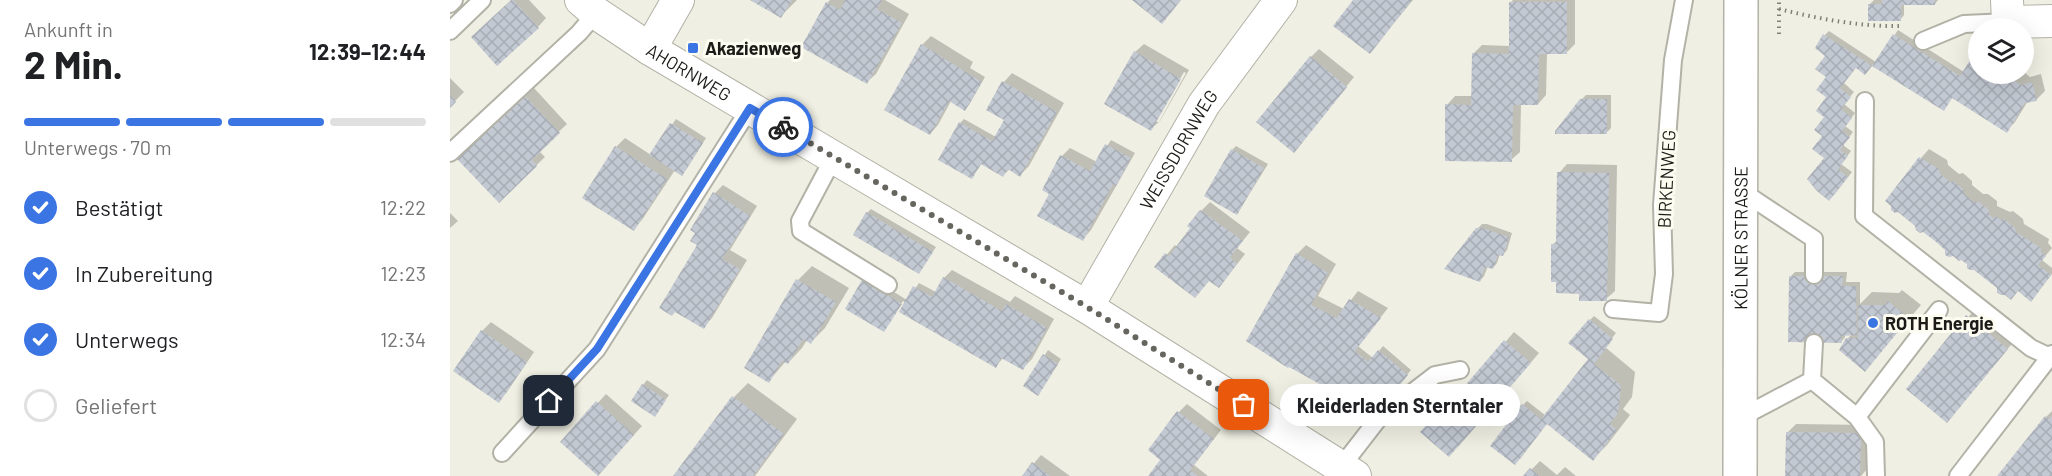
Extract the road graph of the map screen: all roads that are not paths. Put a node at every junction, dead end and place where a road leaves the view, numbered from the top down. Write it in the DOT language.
graph roads {
  1 [pos="454,0"];
  2 [pos="482,0"];
  3 [pos="678,0"];
  4 [pos="1281,0"];
  5 [pos="1683,0"];
  6 [pos="1741,0"];
  7 [pos="450,4"];
  8 [pos="589,7"];
  9 [pos="2007,11"];
  10 [pos="2052,21"];
  11 [pos="450,31"];
  12 [pos="1923,41"];
  13 [pos="650,49"];
  14 [pos="1865,101"];
  15 [pos="750,108"];
  16 [pos="450,153"];
  17 [pos="834,157"];
  18 [pos="1740,190"];
  19 [pos="1814,275"];
  20 [pos="888,285"];
  21 [pos="1087,307"];
  22 [pos="1613,309"];
  23 [pos="1939,310"];
  24 [pos="1814,343"];
  25 [pos="2051,356"];
  26 [pos="1460,370"];
  27 [pos="1812,380"];
  28 [pos="1857,417"];
  29 [pos="1740,418"];
  30 [pos="502,453"];
  31 [pos="1348,472"];
  32 [pos="1740,476"];
  33 [pos="1876,476"];
  34 [pos="1958,476"];
  1 -- 7 [label="lane"];
  2 -- 11 [label="lane"];
  3 -- 13 [label="street"];
  4 -- 21 [label="street, WEISSDORNWEG"];
  5 -- 22 [label="lane, BIRKENWEG"];
  6 -- 18 [label="main road, KÖLNER STRASSE"];
  8 -- 13 [label="street, AHORNWEG"];
  8 -- 16 [label="lane"];
  9 -- 10 [label="street"];
  9 -- 12 [label="lane"];
  13 -- 15 [label="street, AHORNWEG"];
  14 -- 25 [label="lane"];
  15 -- 17 [label="street, AHORNWEG"];
  15 -- 30 [label="lane"];
  17 -- 20 [label="lane"];
  17 -- 21 [label="street, AHORNWEG"];
  18 -- 19 [label="lane"];
  18 -- 29 [label="main road, KÖLNER STRASSE"];
  21 -- 31 [label="street, AHORNWEG"];
  23 -- 28 [label="lane"];
  24 -- 27 [label="lane"];
  25 -- 34 [label="lane"];
  26 -- 31 [label="lane"];
  27 -- 28 [label="lane"];
  27 -- 29 [label="lane"];
  28 -- 33 [label="lane"];
  29 -- 32 [label="main road, KÖLNER STRASSE"];
}
